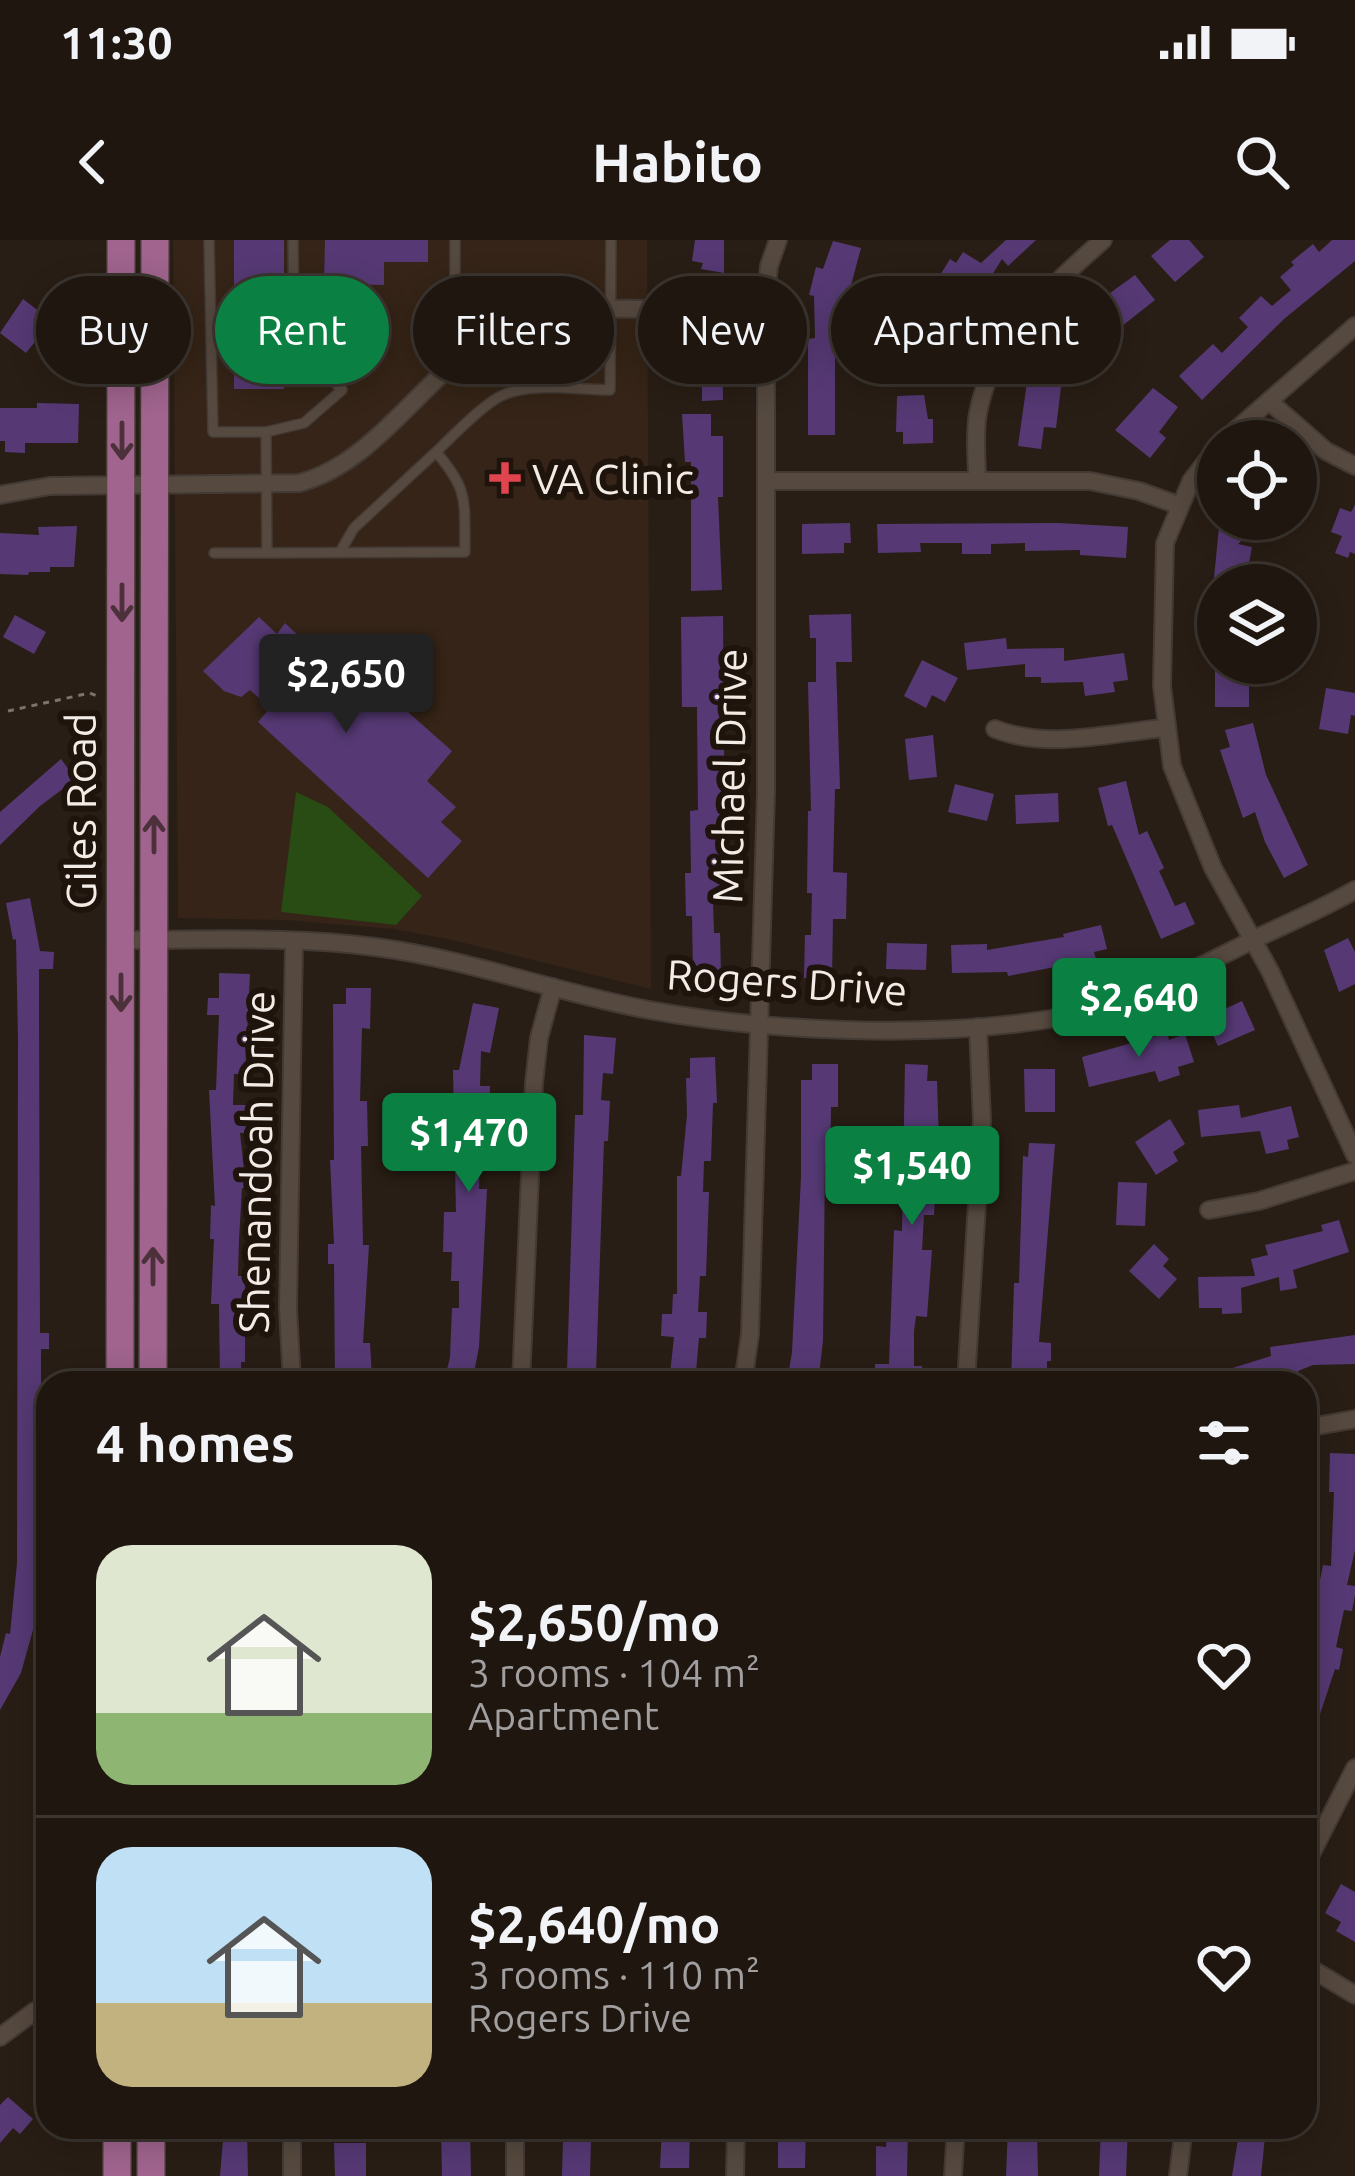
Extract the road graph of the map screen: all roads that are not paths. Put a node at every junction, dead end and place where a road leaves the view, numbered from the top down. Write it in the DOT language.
graph roads {
  1 [pos="121,240"];
  2 [pos="155,240"];
  3 [pos="209,240"];
  4 [pos="293,240"];
  5 [pos="455,240"];
  6 [pos="611,240"];
  7 [pos="778,240"];
  8 [pos="1103,240"];
  9 [pos="455,276"];
  10 [pos="611,276"];
  11 [pos="768,276"];
  12 [pos="1355,326"];
  13 [pos="434,384"];
  14 [pos="610,384"];
  15 [pos="767,384"];
  16 [pos="1270,402"];
  17 [pos="1248,420"];
  18 [pos="266,432"];
  19 [pos="436,452"];
  20 [pos="1355,466"];
  21 [pos="1197,478"];
  22 [pos="976,480"];
  23 [pos="768,481"];
  24 [pos="266,485"];
  25 [pos="122,486"];
  26 [pos="155,486"];
  27 [pos="0,495"];
  28 [pos="1178,505"];
  29 [pos="340,552"];
  30 [pos="214,553"];
  31 [pos="267,553"];
  32 [pos="995,728"];
  33 [pos="1165,728"];
  34 [pos="1355,890"];
  35 [pos="121,940"];
  36 [pos="154,940"];
  37 [pos="1253,940"];
  38 [pos="294,941"];
  39 [pos="553,987"];
  40 [pos="761,1025"];
  41 [pos="978,1027"];
  42 [pos="1355,1154"];
  43 [pos="1355,1171"];
  44 [pos="1208,1210"];
  45 [pos="120,1371"];
  46 [pos="153,1371"];
  47 [pos="291,1371"];
  48 [pos="522,1371"];
  49 [pos="745,1371"];
  50 [pos="966,1371"];
  51 [pos="1355,1419"];
  52 [pos="1317,1426"];
  53 [pos="1355,1768"];
  54 [pos="1317,1843"];
  55 [pos="1317,1972"];
  56 [pos="1355,1995"];
  57 [pos="36,2011"];
  58 [pos="0,2037"];
  59 [pos="117,2139"];
  60 [pos="151,2139"];
  61 [pos="292,2139"];
  62 [pos="515,2139"];
  63 [pos="736,2139"];
  64 [pos="955,2139"];
  65 [pos="1183,2139"];
  66 [pos="117,2176"];
  67 [pos="152,2176"];
  68 [pos="292,2176"];
  69 [pos="515,2176"];
  70 [pos="735,2176"];
  71 [pos="953,2176"];
  72 [pos="1178,2176"];
  1 -- 25 [label="main road, Giles Road, one-way"];
  2 -- 26 [label="main road, Giles Road"];
  3 -- 18 [label="lane"];
  4 -- 18 [label="lane"];
  5 -- 9 [label="lane"];
  6 -- 10 [label="lane"];
  7 -- 11 [label="street, Michael Drive"];
  8 -- 22 [label="street"];
  12 -- 16 [label="street"];
  13 -- 24 [label="street"];
  14 -- 19 [label="lane"];
  15 -- 23 [label="street, Michael Drive"];
  16 -- 17 [label="street"];
  16 -- 20 [label="street"];
  18 -- 24 [label="lane"];
  19 -- 29 [label="lane"];
  19 -- 29 [label="lane"];
  21 -- 28 [label="street"];
  22 -- 23 [label="street"];
  22 -- 28 [label="street"];
  23 -- 40 [label="street, Michael Drive"];
  24 -- 26 [label="street"];
  24 -- 31 [label="lane"];
  25 -- 26 [label="street"];
  25 -- 27 [label="street"];
  25 -- 35 [label="main road, Giles Road, one-way"];
  36 -- 26 [label="main road, Giles Road, one-way"];
  28 -- 33 [label="street"];
  29 -- 31 [label="lane"];
  30 -- 31 [label="lane"];
  32 -- 33 [label="street"];
  33 -- 37 [label="street"];
  34 -- 37 [label="street, Rogers Drive"];
  35 -- 36 [label="street, Rogers Drive"];
  35 -- 45 [label="main road, Giles Road, one-way"];
  36 -- 38 [label="street, Rogers Drive"];
  46 -- 36 [label="main road, Giles Road, one-way"];
  37 -- 41 [label="street, Rogers Drive"];
  37 -- 42 [label="street"];
  38 -- 39 [label="street, Rogers Drive"];
  38 -- 47 [label="street, Shenandoah Drive"];
  39 -- 40 [label="street, Rogers Drive"];
  39 -- 48 [label="street"];
  40 -- 41 [label="street, Rogers Drive"];
  40 -- 49 [label="street, Michael Drive"];
  41 -- 50 [label="street"];
  43 -- 44 [label="street"];
  51 -- 52 [label="street"];
  53 -- 54 [label="street"];
  55 -- 56 [label="street"];
  57 -- 58 [label="street"];
  59 -- 66 [label="main road"];
  60 -- 67 [label="main road"];
  61 -- 68 [label="street"];
  62 -- 69 [label="street"];
  63 -- 70 [label="street"];
  64 -- 71 [label="street"];
  65 -- 72 [label="street"];
}
